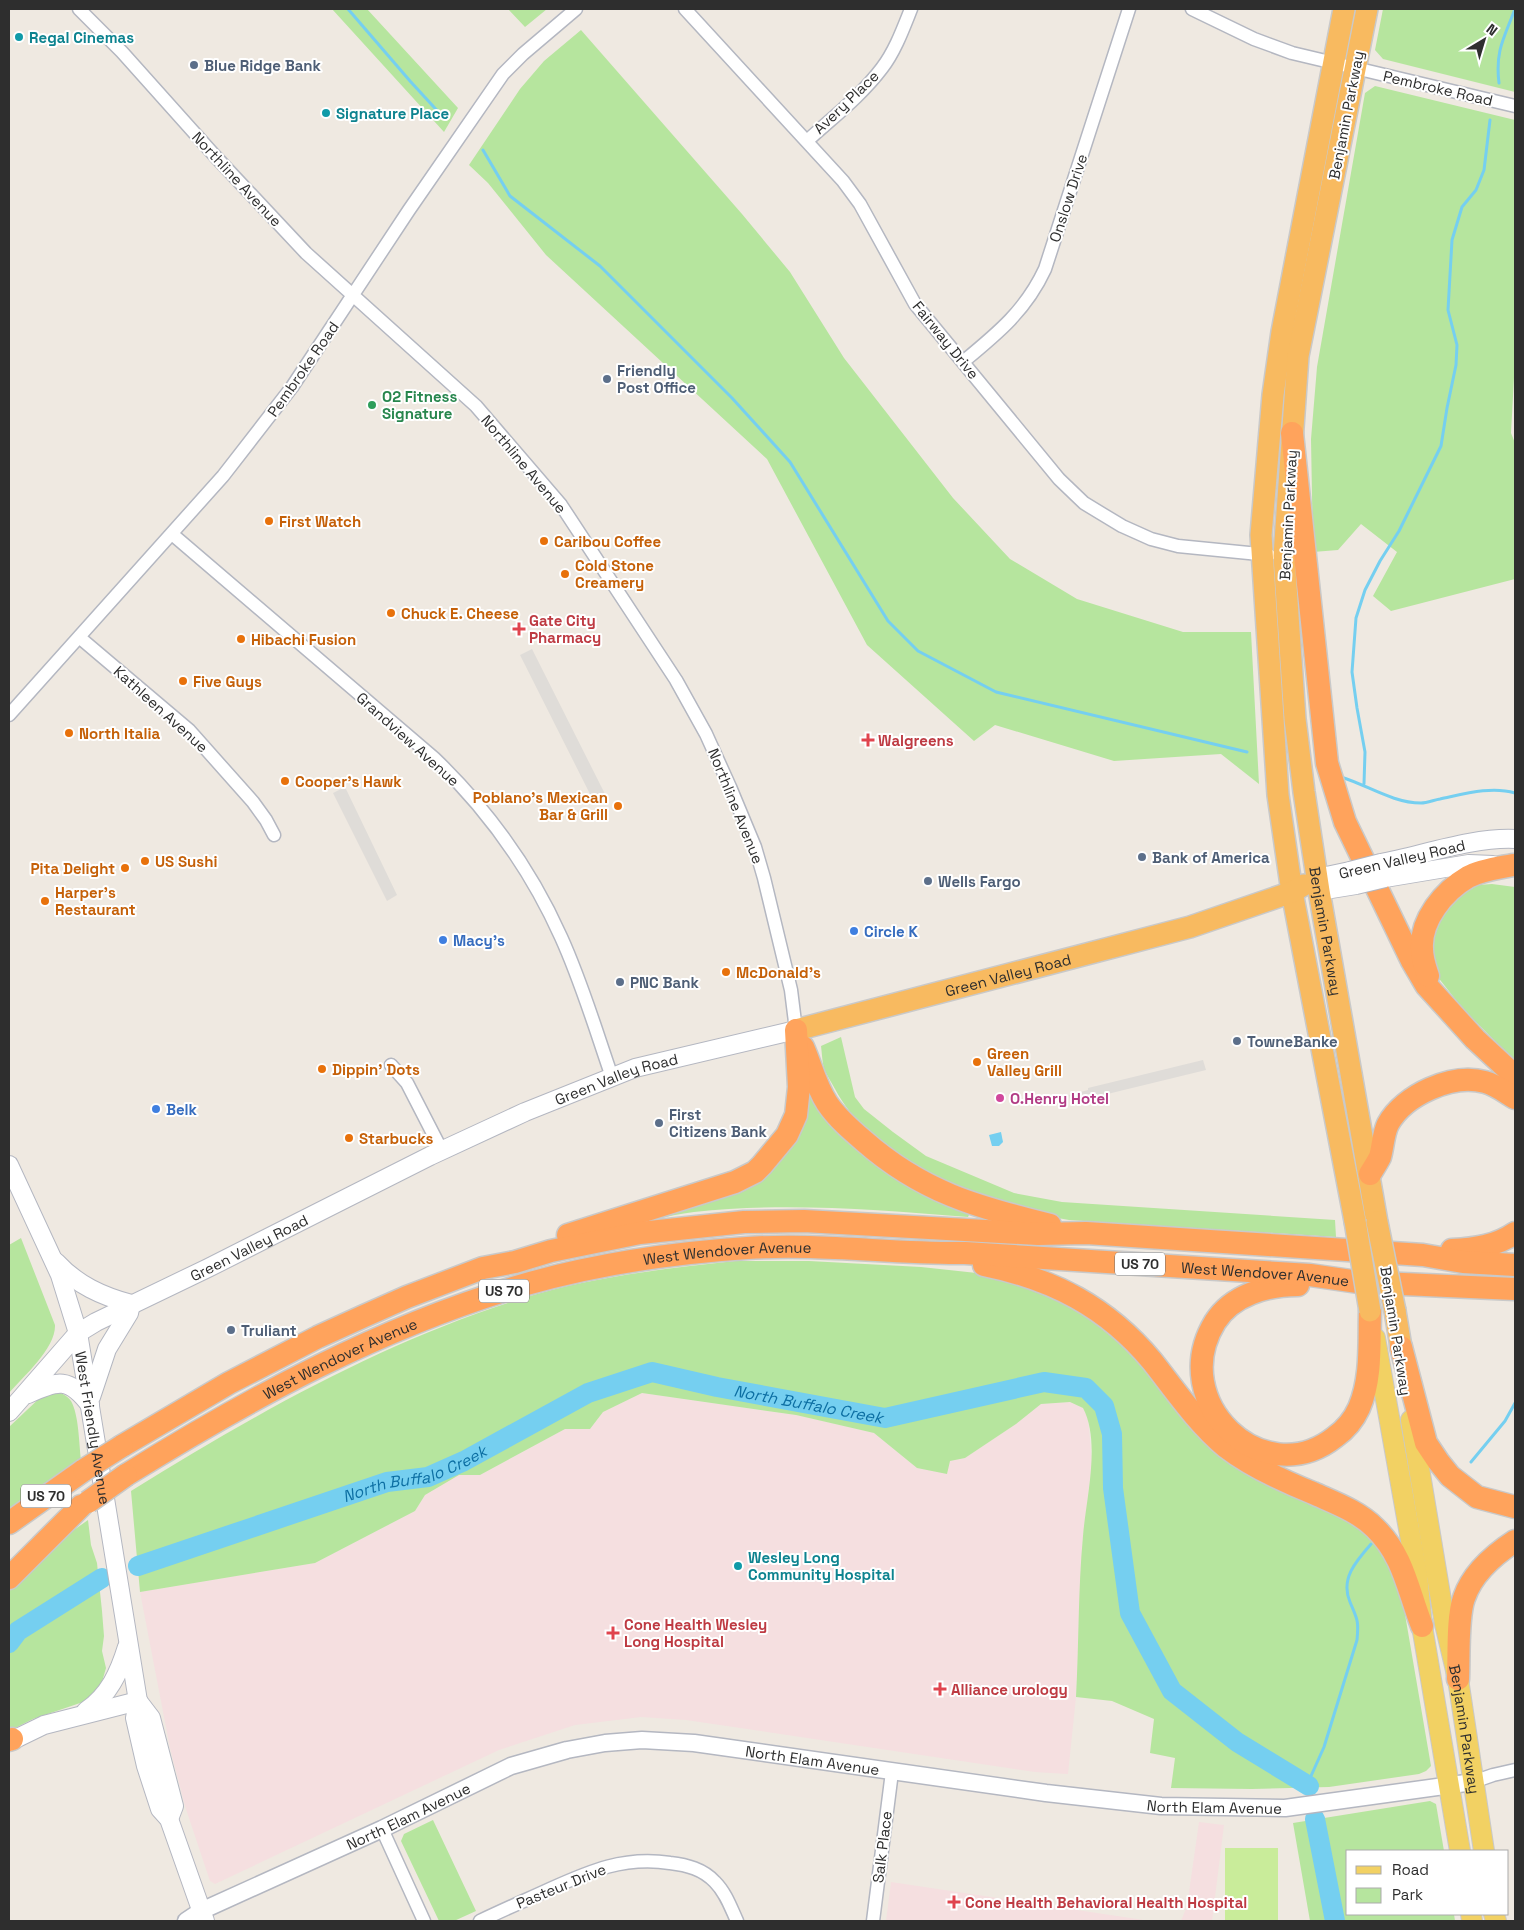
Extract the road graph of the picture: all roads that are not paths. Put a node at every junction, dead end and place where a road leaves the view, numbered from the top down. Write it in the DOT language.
graph roads {
  1 [pos="79,9"];
  2 [pos="576,9"];
  3 [pos="685,9"];
  4 [pos="911,9"];
  5 [pos="1130,9"];
  6 [pos="1192,9"];
  7 [pos="1344,9"];
  8 [pos="1367,9"];
  9 [pos="1334,63"];
  10 [pos="1356,69"];
  11 [pos="1515,106"];
  12 [pos="806,141"];
  13 [pos="353,296"];
  14 [pos="964,362"];
  15 [pos="1292,433"];
  16 [pos="172,534"];
  17 [pos="1262,554"];
  18 [pos="1284,556"];
  19 [pos="78,637"];
  20 [pos="9,715"];
  21 [pos="274,835"];
  22 [pos="1515,839"];
  23 [pos="1514,866"];
  24 [pos="1383,870"];
  25 [pos="1318,884"];
  26 [pos="1292,892"];
  27 [pos="1451,1013"];
  28 [pos="796,1030"];
  29 [pos="391,1066"];
  30 [pos="1515,1076"];
  31 [pos="612,1078"];
  32 [pos="1515,1098"];
  33 [pos="442,1151"];
  34 [pos="9,1165"];
  35 [pos="1370,1174"];
  36 [pos="1515,1232"];
  37 [pos="1086,1234"];
  38 [pos="922,1253"];
  39 [pos="1422,1255"];
  40 [pos="52,1258"];
  41 [pos="1515,1265"];
  42 [pos="484,1268"];
  43 [pos="1358,1282"];
  44 [pos="1509,1291"];
  45 [pos="131,1304"];
  46 [pos="1370,1311"];
  47 [pos="78,1333"];
  48 [pos="1401,1347"];
  49 [pos="21,1398"];
  50 [pos="90,1403"];
  51 [pos="9,1412"];
  52 [pos="84,1504"];
  53 [pos="1515,1507"];
  54 [pos="9,1524"];
  55 [pos="1515,1541"];
  56 [pos="9,1556"];
  57 [pos="9,1578"];
  58 [pos="1422,1626"];
  59 [pos="128,1644"];
  60 [pos="1458,1679"];
  61 [pos="138,1701"];
  62 [pos="80,1715"];
  63 [pos="10,1740"];
  64 [pos="1515,1770"];
  65 [pos="892,1772"];
  66 [pos="1473,1782"];
  67 [pos="1449,1786"];
  68 [pos="382,1829"];
  69 [pos="1460,1850"];
  70 [pos="1484,1850"];
  71 [pos="203,1916"];
  72 [pos="186,1921"];
  73 [pos="424,1921"];
  74 [pos="480,1921"];
  75 [pos="737,1921"];
  76 [pos="873,1921"];
  1 -- 13 [label="street, Northline Avenue"];
  2 -- 13 [label="street, Pembroke Road"];
  3 -- 12 [label="street, Fairway Drive"];
  4 -- 12 [label="street, Avery Place"];
  5 -- 14 [label="street, Onslow Drive"];
  6 -- 9 [label="street, Pembroke Road"];
  7 -- 9 [label="highway, Benjamin Parkway"];
  8 -- 10 [label="highway, Benjamin Parkway"];
  9 -- 10 [label="street, Pembroke Road"];
  9 -- 17 [label="highway, Benjamin Parkway"];
  10 -- 11 [label="street, Pembroke Road"];
  10 -- 15 [label="highway, Benjamin Parkway"];
  12 -- 14 [label="street, Fairway Drive"];
  13 -- 16 [label="street, Pembroke Road"];
  13 -- 28 [label="street, Northline Avenue"];
  14 -- 17 [label="street, Fairway Drive"];
  15 -- 18 [label="highway, Benjamin Parkway"];
  15 -- 27 [label="highway"];
  16 -- 19 [label="street, Pembroke Road"];
  16 -- 31 [label="street, Grandview Avenue"];
  17 -- 18 [label="street, Fairway Drive"];
  17 -- 26 [label="highway, Benjamin Parkway"];
  18 -- 25 [label="highway, Benjamin Parkway"];
  19 -- 20 [label="street, Pembroke Road"];
  19 -- 21 [label="street, Kathleen Avenue"];
  22 -- 24 [label="main road, Green Valley Road"];
  23 -- 24 [label="main road, Green Valley Road"];
  23 -- 27 [label="highway"];
  24 -- 25 [label="main road, Green Valley Road, bridge"];
  25 -- 26 [label="highway, Green Valley Road"];
  25 -- 35 [label="highway, Benjamin Parkway"];
  26 -- 28 [label="highway, Green Valley Road"];
  26 -- 46 [label="highway, Benjamin Parkway, bridge"];
  27 -- 30 [label="highway"];
  28 -- 31 [label="main road, Green Valley Road"];
  28 -- 37 [label="highway"];
  28 -- 42 [label="highway"];
  29 -- 33 [label="street"];
  31 -- 33 [label="main road, Green Valley Road"];
  32 -- 35 [label="highway"];
  33 -- 45 [label="main road, Green Valley Road"];
  34 -- 40 [label="main road, West Friendly Avenue"];
  35 -- 48 [label="highway, Benjamin Parkway, bridge"];
  36 -- 39 [label="highway"];
  37 -- 39 [label="highway, West Wendover Avenue / US 70"];
  37 -- 42 [label="highway, West Wendover Avenue / US 70"];
  38 -- 43 [label="highway, West Wendover Avenue / US 70"];
  38 -- 52 [label="highway, West Wendover Avenue / US 70, bridge"];
  38 -- 58 [label="highway"];
  39 -- 41 [label="highway, West Wendover Avenue / US 70"];
  40 -- 45 [label="main road"];
  40 -- 47 [label="main road, West Friendly Avenue"];
  42 -- 54 [label="highway, West Wendover Avenue / US 70, bridge"];
  43 -- 44 [label="highway, West Wendover Avenue / US 70"];
  43 -- 46 [label="highway"];
  45 -- 47 [label="main road, Green Valley Road"];
  45 -- 50 [label="main road"];
  46 -- 58 [label="main road, Benjamin Parkway"];
  47 -- 49 [label="main road, Green Valley Road"];
  47 -- 50 [label="main road, West Friendly Avenue"];
  48 -- 53 [label="highway"];
  48 -- 60 [label="main road, Benjamin Parkway"];
  49 -- 50 [label="main road"];
  49 -- 51 [label="main road, Green Valley Road"];
  50 -- 59 [label="main road, West Friendly Avenue"];
  52 -- 56 [label="highway, West Wendover Avenue / US 70"];
  52 -- 57 [label="highway"];
  55 -- 60 [label="highway"];
  58 -- 67 [label="main road, Benjamin Parkway"];
  59 -- 61 [label="main road, West Friendly Avenue"];
  59 -- 62 [label="main road"];
  60 -- 66 [label="main road, Benjamin Parkway"];
  61 -- 62 [label="main road"];
  61 -- 71 [label="main road, West Friendly Avenue"];
  62 -- 63 [label="main road"];
  64 -- 66 [label="street"];
  65 -- 67 [label="street, North Elam Avenue"];
  65 -- 68 [label="street, North Elam Avenue"];
  65 -- 76 [label="street, Salk Place"];
  66 -- 67 [label="street, North Elam Avenue"];
  66 -- 70 [label="main road, Benjamin Parkway"];
  67 -- 69 [label="main road, Benjamin Parkway"];
  68 -- 71 [label="street, North Elam Avenue"];
  68 -- 73 [label="street"];
  71 -- 72 [label="street, North Elam Avenue"];
  74 -- 75 [label="street, Pasteur Drive"];
}
